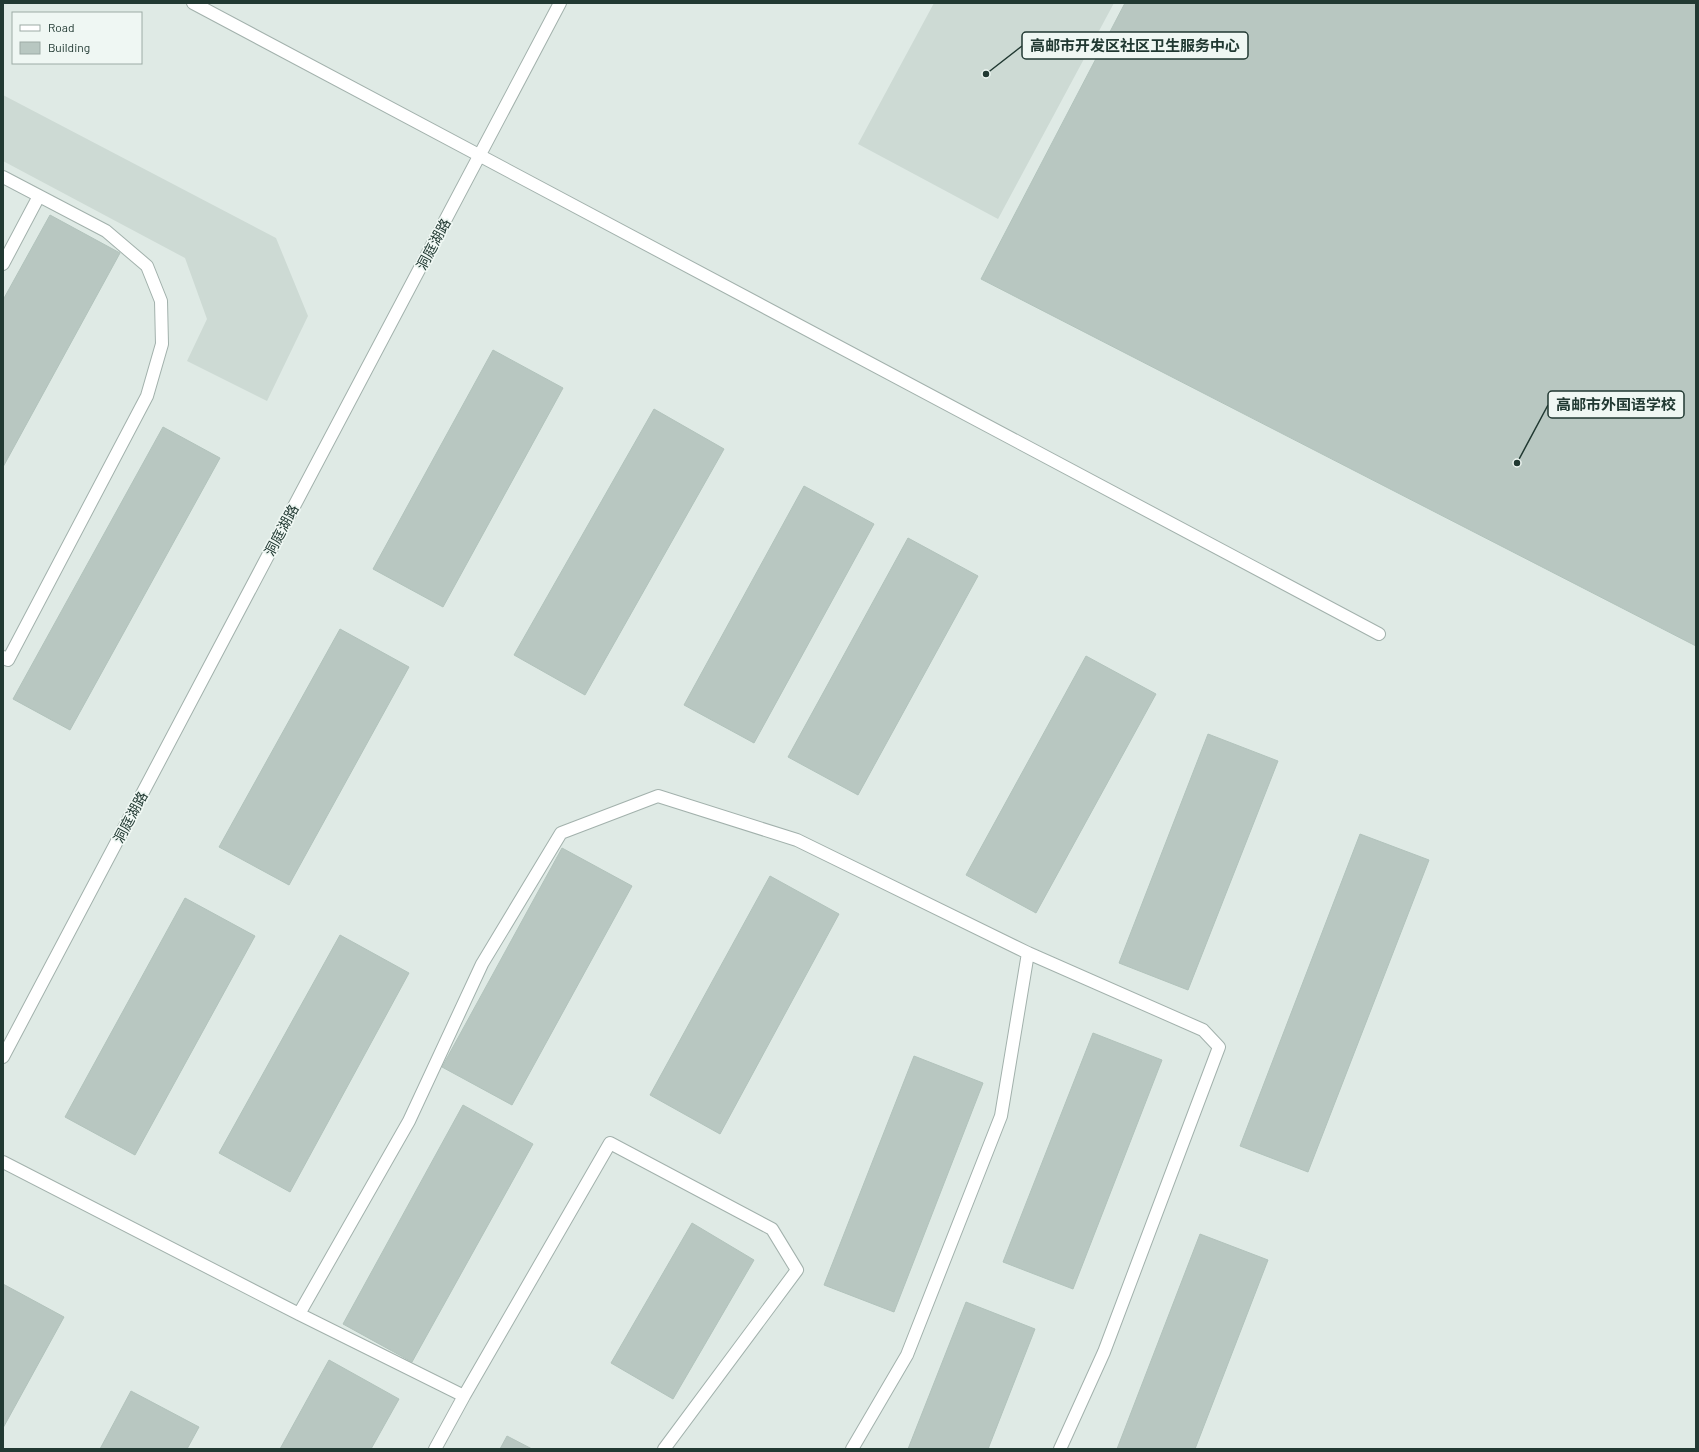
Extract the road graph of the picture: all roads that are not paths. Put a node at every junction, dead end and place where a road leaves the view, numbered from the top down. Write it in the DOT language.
graph roads {
  1 [pos="193,3"];
  2 [pos="560,3"];
  3 [pos="479,155"];
  4 [pos="3,177"];
  5 [pos="39,196"];
  6 [pos="3,264"];
  7 [pos="1379,634"];
  8 [pos="3,657"];
  9 [pos="1028,953"];
  10 [pos="3,1057"];
  11 [pos="3,1162"];
  12 [pos="299,1314"];
  13 [pos="464,1396"];
  14 [pos="435,1449"];
  15 [pos="664,1449"];
  16 [pos="852,1449"];
  17 [pos="1060,1449"];
  1 -- 3 [label="street"];
  2 -- 3 [label="street, 洞庭湖路"];
  3 -- 7 [label="street"];
  3 -- 10 [label="street, 洞庭湖路"];
  4 -- 5 [label="street"];
  5 -- 6 [label="street"];
  5 -- 8 [label="street"];
  9 -- 12 [label="street"];
  9 -- 16 [label="street"];
  9 -- 17 [label="street"];
  11 -- 12 [label="street"];
  12 -- 13 [label="street"];
  13 -- 14 [label="street"];
  13 -- 15 [label="street"];
}
